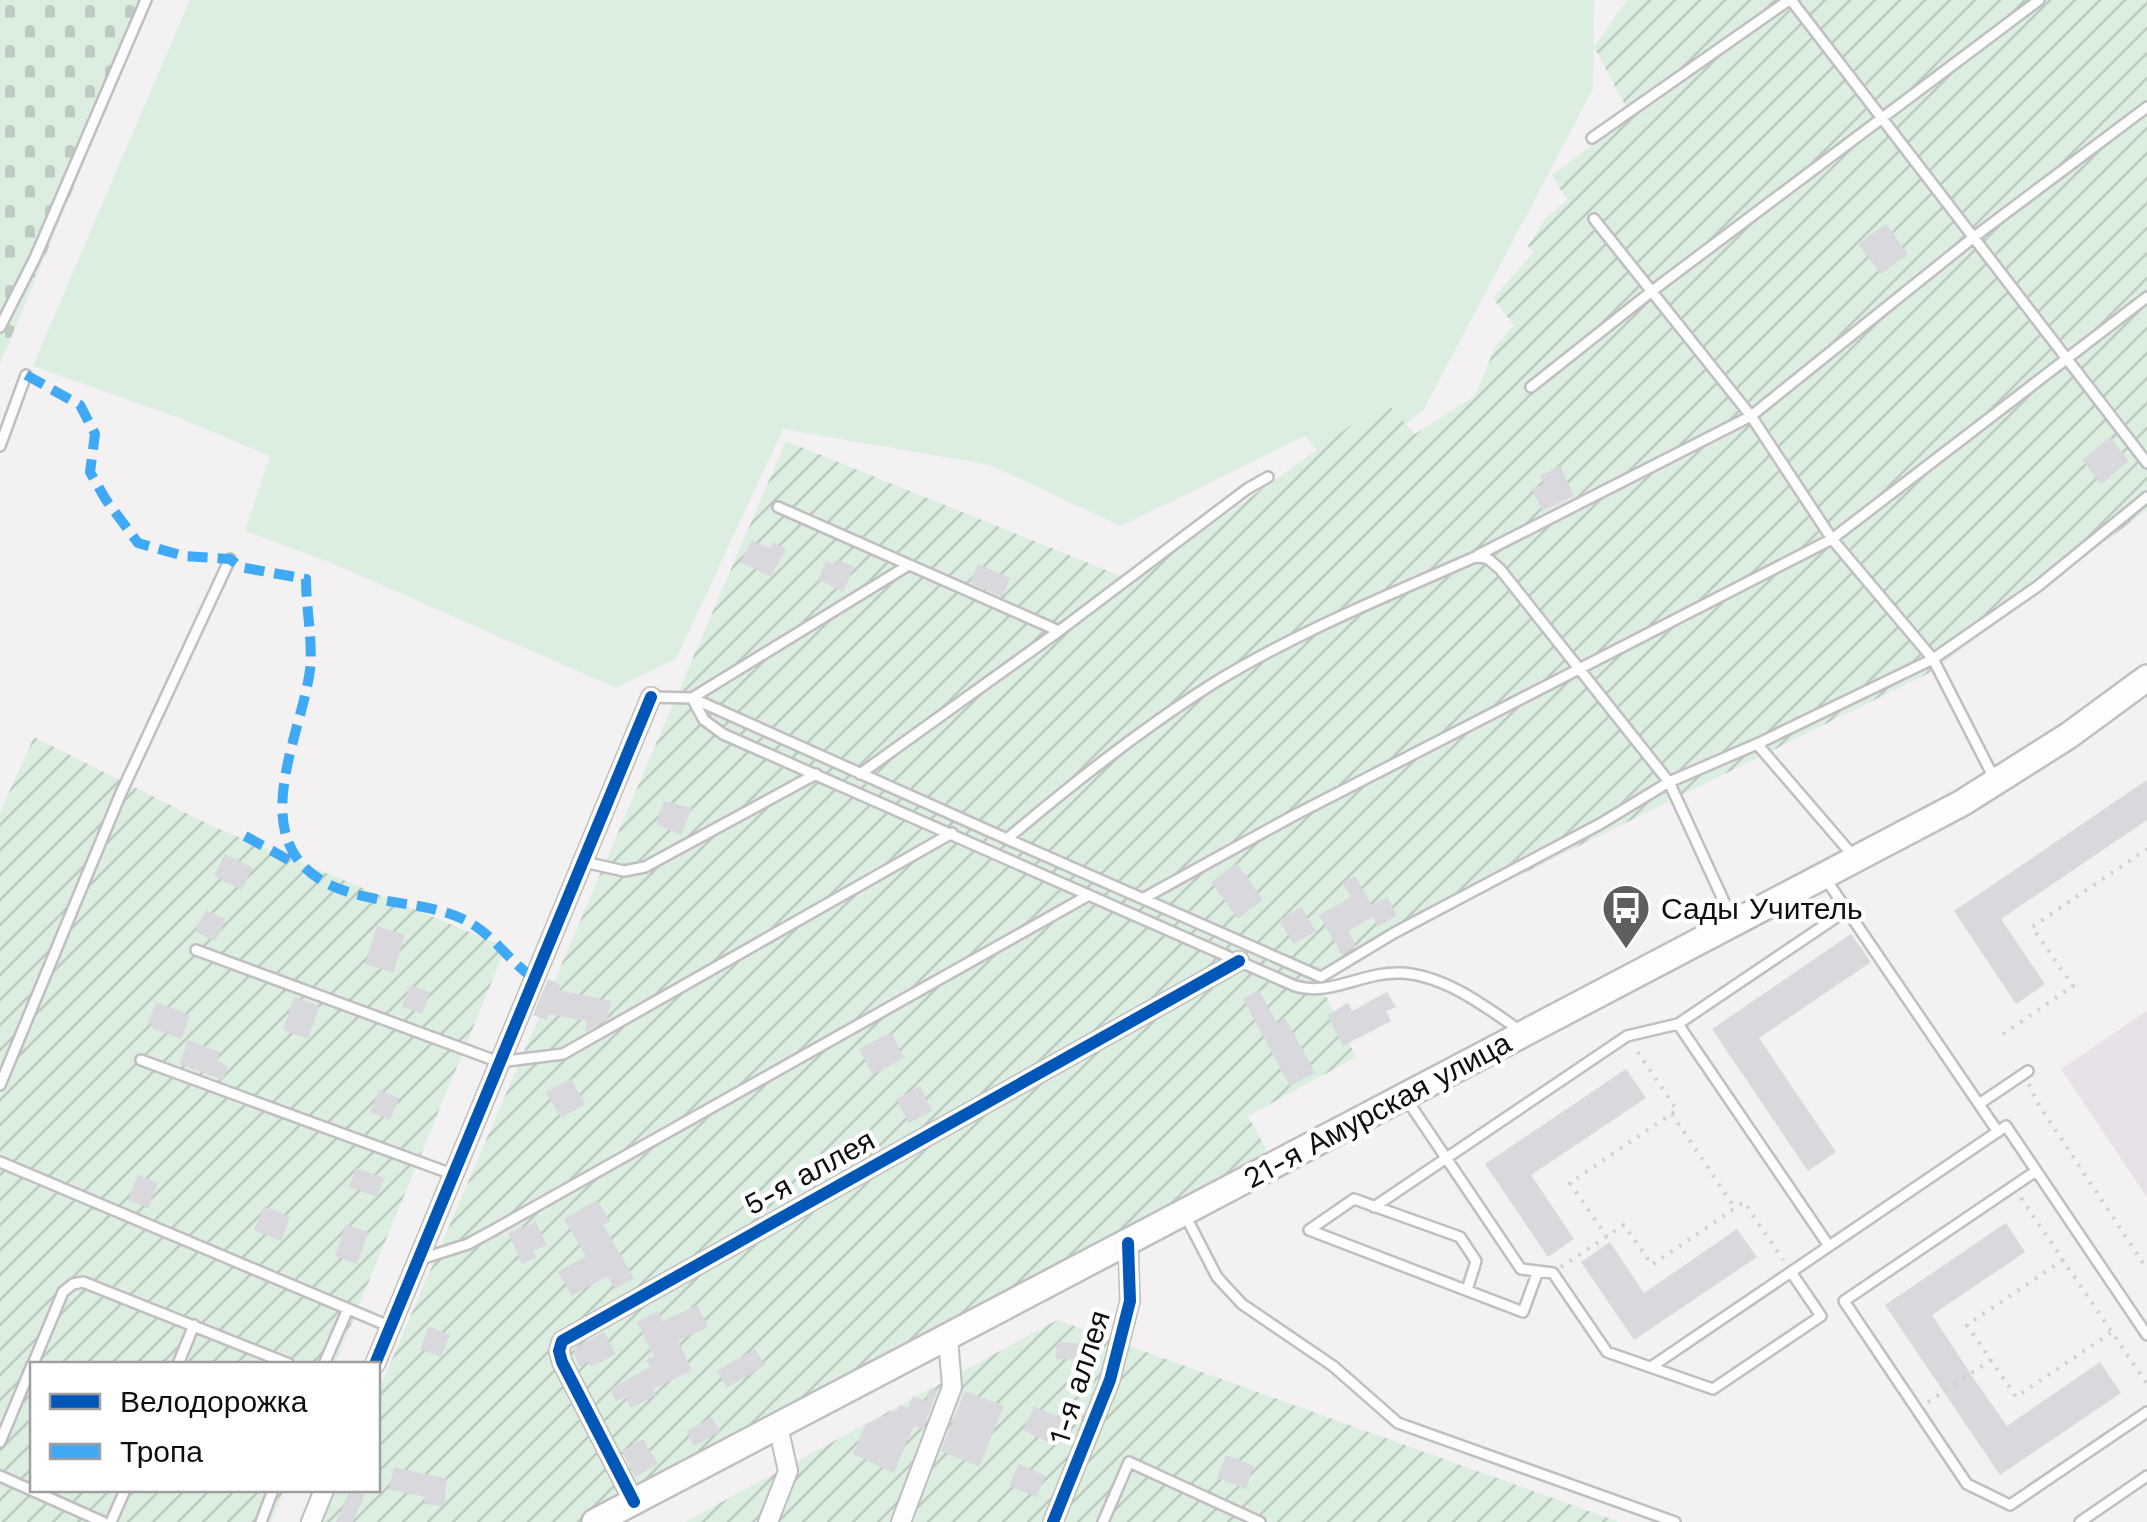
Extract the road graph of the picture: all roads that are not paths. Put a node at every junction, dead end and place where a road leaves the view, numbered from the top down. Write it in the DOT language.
graph roads {
  1 [pos="146,0"];
  2 [pos="1790,0"];
  3 [pos="2039,0"];
  4 [pos="2147,107"];
  5 [pos="1880,120"];
  6 [pos="1592,138"];
  7 [pos="1594,219"];
  8 [pos="1974,238"];
  9 [pos="1652,292"];
  10 [pos="2147,297"];
  11 [pos="0,327"];
  12 [pos="2066,360"];
  13 [pos="26,375"];
  14 [pos="1532,386"];
  15 [pos="1751,416"];
  16 [pos="0,446"];
  17 [pos="2147,463"];
  18 [pos="1268,477"];
  19 [pos="2147,497"];
  20 [pos="778,507"];
  21 [pos="1832,539"];
  22 [pos="1475,557"];
  23 [pos="230,559"];
  24 [pos="906,566"];
  25 [pos="1059,631"];
  26 [pos="1932,659"];
  27 [pos="1580,670"];
  28 [pos="2147,678"];
  29 [pos="651,697"];
  30 [pos="692,698"];
  31 [pos="1758,744"];
  32 [pos="816,774"];
  33 [pos="860,774"];
  34 [pos="1670,782"];
  35 [pos="1996,783"];
  36 [pos="952,834"];
  37 [pos="1007,839"];
  38 [pos="1857,860"];
  39 [pos="582,862"];
  40 [pos="1824,877"];
  41 [pos="1090,895"];
  42 [pos="1144,898"];
  43 [pos="1847,910"];
  44 [pos="1734,924"];
  45 [pos="196,950"];
  46 [pos="1239,961"];
  47 [pos="1678,1024"];
  48 [pos="1523,1032"];
  49 [pos="141,1060"];
  50 [pos="499,1062"];
  51 [pos="2028,1071"];
  52 [pos="0,1085"];
  53 [pos="1404,1096"];
  54 [pos="1978,1104"];
  55 [pos="1998,1132"];
  56 [pos="1446,1158"];
  57 [pos="0,1162"];
  58 [pos="2036,1171"];
  59 [pos="452,1174"];
  60 [pos="1374,1207"];
  61 [pos="1185,1214"];
  62 [pos="1128,1244"];
  63 [pos="1829,1246"];
  64 [pos="418,1260"];
  65 [pos="1538,1271"];
  66 [pos="1791,1272"];
  67 [pos="1467,1290"];
  68 [pos="348,1309"];
  69 [pos="194,1325"];
  70 [pos="391,1327"];
  71 [pos="2147,1335"];
  72 [pos="948,1338"];
  73 [pos="34,1362"];
  74 [pos="179,1362"];
  75 [pos="284,1362"];
  76 [pos="325,1362"];
  77 [pos="377,1362"];
  78 [pos="1650,1367"];
  79 [pos="30,1372"];
  80 [pos="2147,1412"];
  81 [pos="778,1426"];
  82 [pos="0,1442"];
  83 [pos="0,1476"];
  84 [pos="2147,1477"];
  85 [pos="30,1489"];
  86 [pos="36,1492"];
  87 [pos="123,1492"];
  88 [pos="272,1492"];
  89 [pos="323,1492"];
  90 [pos="634,1502"];
  91 [pos="1253,1521"];
  92 [pos="103,1522"];
  93 [pos="111,1522"];
  94 [pos="261,1522"];
  95 [pos="311,1522"];
  96 [pos="595,1522"];
  97 [pos="768,1522"];
  98 [pos="901,1522"];
  99 [pos="1053,1522"];
  100 [pos="1103,1522"];
  101 [pos="1674,1522"];
  102 [pos="2080,1522"];
  1 -- 11 [label="lane"];
  2 -- 5 [label="lane"];
  2 -- 6 [label="lane"];
  3 -- 5 [label="lane"];
  4 -- 8 [label="lane"];
  5 -- 8 [label="lane"];
  5 -- 9 [label="lane"];
  7 -- 9 [label="lane"];
  8 -- 12 [label="lane"];
  8 -- 15 [label="lane"];
  9 -- 14 [label="lane"];
  9 -- 15 [label="lane"];
  10 -- 12 [label="lane"];
  12 -- 17 [label="lane"];
  12 -- 21 [label="lane"];
  13 -- 16 [label="lane"];
  15 -- 21 [label="lane"];
  15 -- 22 [label="lane"];
  18 -- 25 [label="lane"];
  19 -- 26 [label="lane"];
  20 -- 24 [label="lane"];
  21 -- 26 [label="lane"];
  21 -- 27 [label="lane"];
  22 -- 27 [label="lane"];
  22 -- 37 [label="lane"];
  23 -- 52 [label="lane"];
  24 -- 25 [label="lane"];
  24 -- 30 [label="lane"];
  25 -- 33 [label="lane"];
  26 -- 31 [label="lane"];
  26 -- 35 [label="lane"];
  27 -- 34 [label="lane"];
  27 -- 42 [label="lane"];
  28 -- 35 [label="main road, 21-я Амурская улица"];
  29 -- 30 [label="lane"];
  29 -- 39 [label="street"];
  30 -- 32 [label="lane"];
  30 -- 33 [label="lane"];
  31 -- 34 [label="lane"];
  31 -- 38 [label="lane"];
  32 -- 36 [label="lane"];
  32 -- 39 [label="lane"];
  33 -- 37 [label="lane"];
  34 -- 42 [label="lane"];
  34 -- 44 [label="lane"];
  35 -- 38 [label="main road, 21-я Амурская улица"];
  36 -- 41 [label="lane"];
  36 -- 50 [label="lane"];
  37 -- 42 [label="lane"];
  38 -- 40 [label="main road, 21-я Амурская улица"];
  39 -- 50 [label="street"];
  40 -- 43 [label="lane"];
  40 -- 44 [label="main road, 21-я Амурская улица"];
  41 -- 46 [label="lane"];
  41 -- 64 [label="lane"];
  43 -- 47 [label="lane"];
  43 -- 54 [label="lane"];
  44 -- 48 [label="main road, 21-я Амурская улица"];
  45 -- 50 [label="lane"];
  46 -- 48 [label="lane"];
  46 -- 90 [label="street, 5-я аллея"];
  47 -- 56 [label="lane"];
  47 -- 63 [label="lane"];
  48 -- 53 [label="main road, 21-я Амурская улица"];
  49 -- 59 [label="lane"];
  50 -- 59 [label="street"];
  51 -- 54 [label="lane"];
  53 -- 56 [label="lane"];
  53 -- 61 [label="main road, 21-я Амурская улица"];
  54 -- 55 [label="lane"];
  55 -- 58 [label="lane"];
  55 -- 63 [label="lane"];
  56 -- 60 [label="lane"];
  56 -- 65 [label="lane"];
  57 -- 68 [label="lane"];
  58 -- 71 [label="lane"];
  58 -- 80 [label="lane"];
  59 -- 64 [label="street"];
  60 -- 67 [label="lane"];
  60 -- 67 [label="lane"];
  61 -- 62 [label="main road, 21-я Амурская улица"];
  61 -- 101 [label="lane"];
  62 -- 72 [label="main road, 21-я Амурская улица"];
  62 -- 99 [label="street, 1-я аллея"];
  63 -- 66 [label="lane"];
  64 -- 70 [label="street"];
  65 -- 67 [label="lane"];
  65 -- 78 [label="lane"];
  66 -- 78 [label="lane"];
  66 -- 78 [label="lane"];
  68 -- 70 [label="lane"];
  68 -- 76 [label="lane"];
  69 -- 73 [label="lane"];
  69 -- 74 [label="lane"];
  69 -- 75 [label="lane"];
  70 -- 77 [label="street"];
  72 -- 81 [label="main road, 21-я Амурская улица"];
  72 -- 98 [label="street"];
  79 -- 82 [label="lane"];
  81 -- 90 [label="main road, 21-я Амурская улица"];
  81 -- 97 [label="street"];
  83 -- 85 [label="lane"];
  84 -- 102 [label="lane"];
  86 -- 92 [label="lane"];
  87 -- 93 [label="lane"];
  88 -- 94 [label="lane"];
  89 -- 95 [label="street"];
  90 -- 96 [label="main road, 21-я Амурская улица"];
  91 -- 100 [label="lane"];
}
